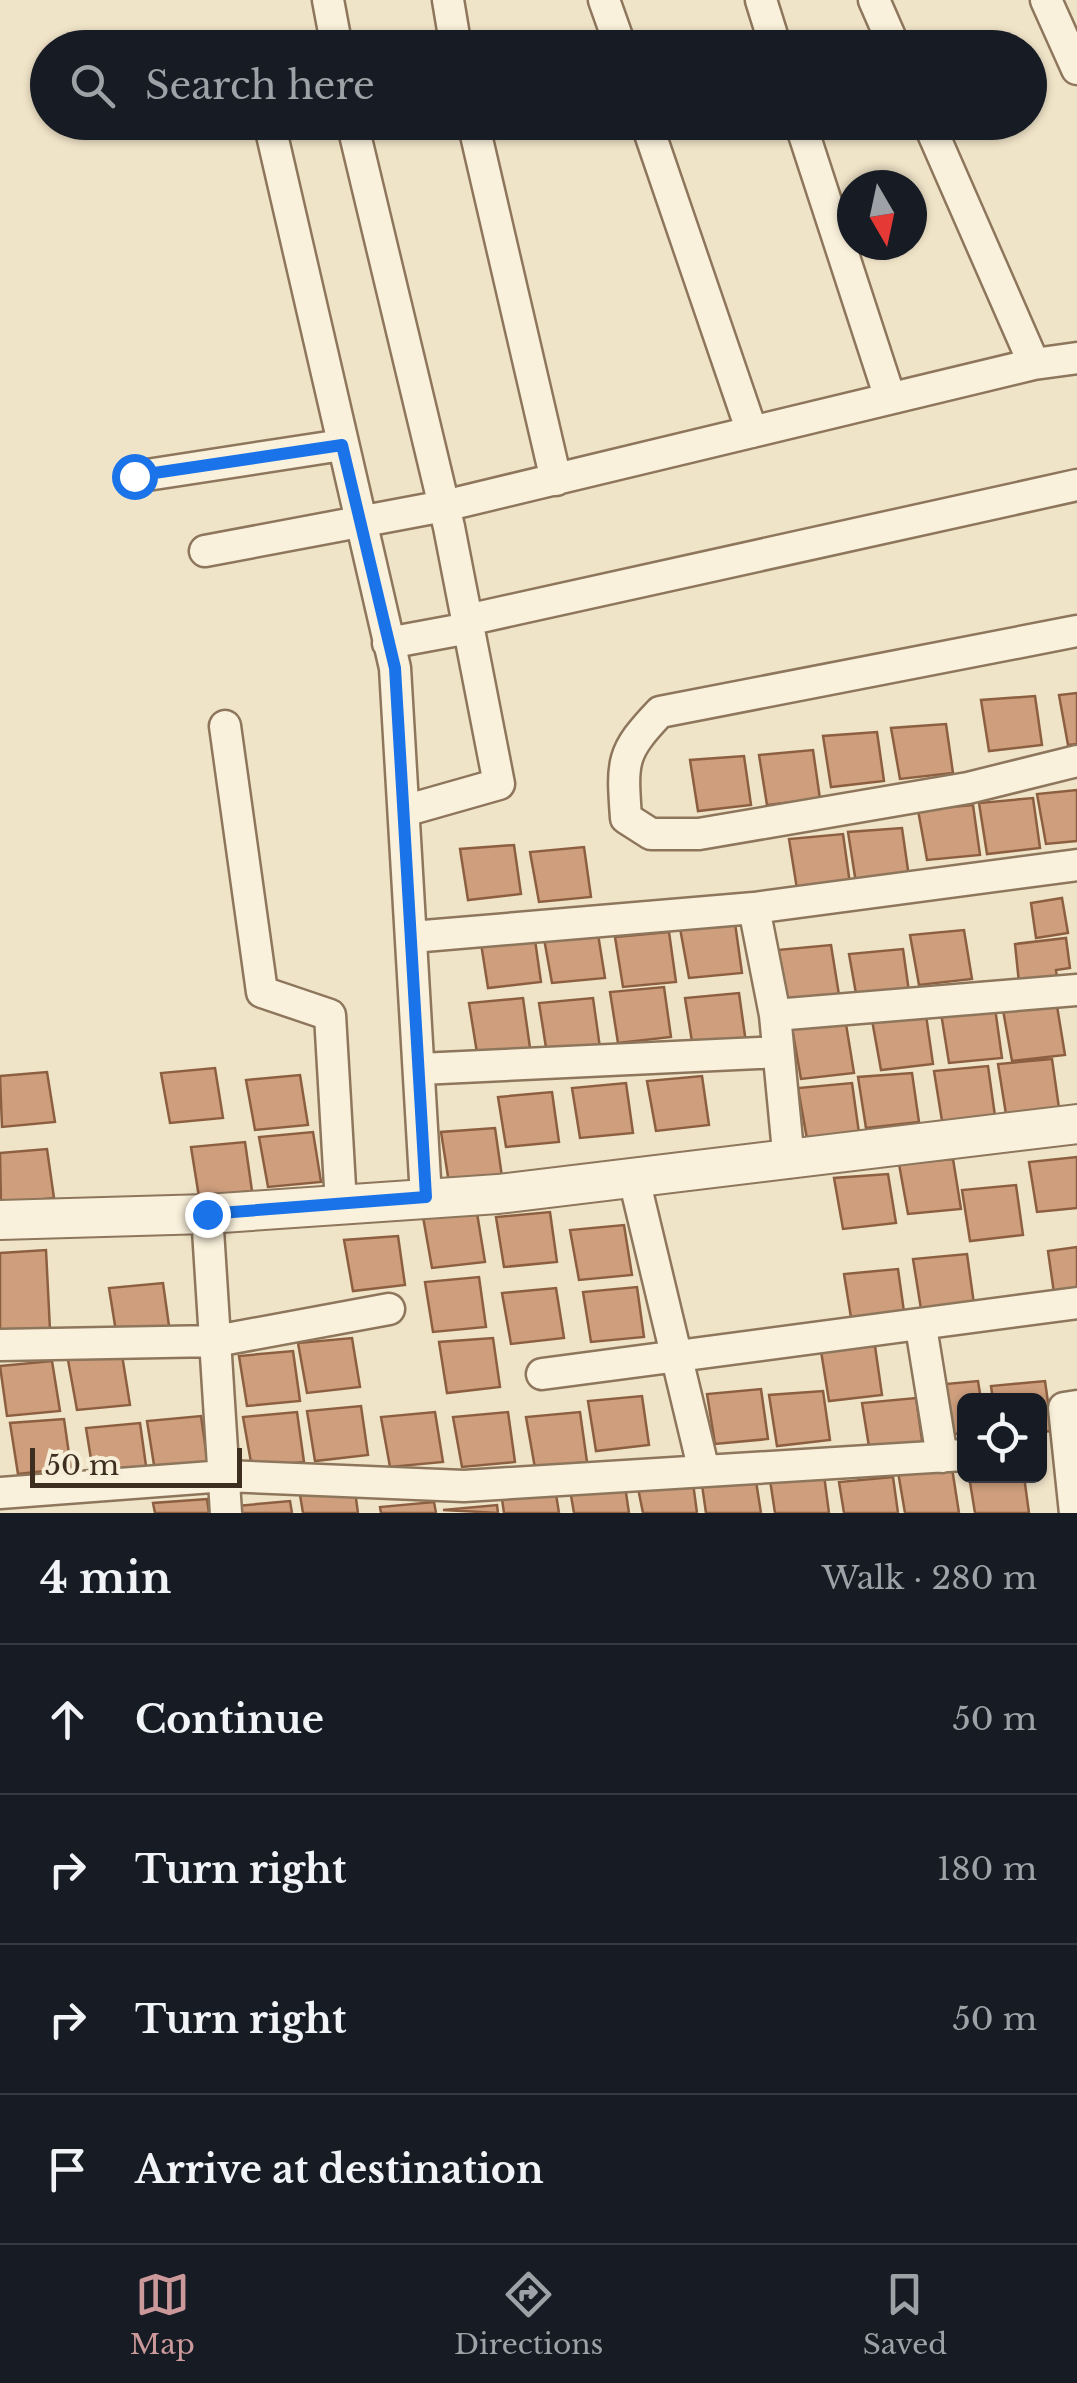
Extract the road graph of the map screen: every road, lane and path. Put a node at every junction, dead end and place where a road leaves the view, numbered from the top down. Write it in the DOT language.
graph roads {
  1 [pos="328,0"];
  2 [pos="448,0"];
  3 [pos="604,0"];
  4 [pos="760,0"];
  5 [pos="874,0"];
  6 [pos="1046,0"];
  7 [pos="334,30"];
  8 [pos="453,30"];
  9 [pos="614,30"];
  10 [pos="770,30"];
  11 [pos="887,30"];
  12 [pos="1077,69"];
  13 [pos="273,140"];
  14 [pos="356,140"];
  15 [pos="477,140"];
  16 [pos="652,140"];
  17 [pos="806,140"];
  18 [pos="936,140"];
  19 [pos="1077,358"];
  20 [pos="1034,364"];
  21 [pos="890,398"];
  22 [pos="752,432"];
  23 [pos="342,445"];
  24 [pos="134,476"];
  25 [pos="556,480"];
  26 [pos="1077,485"];
  27 [pos="444,506"];
  28 [pos="359,524"];
  29 [pos="205,551"];
  30 [pos="468,624"];
  31 [pos="1077,631"];
  32 [pos="388,643"];
  33 [pos="226,726"];
  34 [pos="1077,761"];
  35 [pos="404,811"];
  36 [pos="1077,865"];
  37 [pos="754,908"];
  38 [pos="412,937"];
  39 [pos="1077,990"];
  40 [pos="775,1015"];
  41 [pos="778,1052"];
  42 [pos="420,1069"];
  43 [pos="1077,1124"];
  44 [pos="789,1162"];
  45 [pos="634,1179"];
  46 [pos="426,1197"];
  47 [pos="342,1204"];
  48 [pos="207,1214"];
  49 [pos="0,1220"];
  50 [pos="1077,1303"];
  51 [pos="390,1309"];
  52 [pos="921,1327"];
  53 [pos="216,1342"];
  54 [pos="0,1345"];
  55 [pos="676,1353"];
  56 [pos="542,1374"];
  57 [pos="1077,1406"];
  58 [pos="1054,1450"];
  59 [pos="953,1456"];
  60 [pos="704,1471"];
  61 [pos="225,1476"];
  62 [pos="0,1492"];
  63 [pos="226,1513"];
  64 [pos="1075,1513"];
  1 -- 7 [label="street"];
  2 -- 8 [label="street"];
  3 -- 9 [label="street"];
  4 -- 10 [label="street"];
  5 -- 11 [label="street"];
  6 -- 12 [label="street"];
  13 -- 23 [label="street"];
  14 -- 27 [label="street"];
  15 -- 25 [label="street"];
  16 -- 22 [label="street"];
  17 -- 21 [label="street"];
  18 -- 20 [label="street"];
  19 -- 20 [label="street"];
  20 -- 21 [label="street"];
  21 -- 22 [label="street"];
  22 -- 25 [label="street"];
  23 -- 24 [label="street"];
  23 -- 28 [label="street"];
  25 -- 27 [label="street"];
  26 -- 30 [label="street"];
  27 -- 28 [label="street"];
  27 -- 30 [label="street"];
  28 -- 29 [label="street"];
  28 -- 32 [label="street"];
  30 -- 32 [label="street"];
  30 -- 35 [label="street"];
  31 -- 34 [label="street"];
  32 -- 35 [label="street"];
  33 -- 47 [label="street"];
  35 -- 38 [label="street"];
  36 -- 37 [label="street"];
  37 -- 38 [label="street"];
  37 -- 40 [label="street"];
  38 -- 42 [label="street"];
  39 -- 40 [label="street"];
  40 -- 41 [label="street"];
  41 -- 42 [label="street"];
  41 -- 44 [label="street"];
  42 -- 46 [label="street"];
  43 -- 44 [label="street"];
  44 -- 45 [label="street"];
  45 -- 46 [label="street"];
  45 -- 55 [label="street"];
  46 -- 47 [label="street"];
  47 -- 48 [label="street"];
  48 -- 49 [label="street"];
  48 -- 53 [label="street"];
  50 -- 52 [label="street"];
  51 -- 53 [label="street"];
  52 -- 55 [label="street"];
  52 -- 59 [label="street"];
  53 -- 54 [label="street"];
  53 -- 61 [label="street"];
  55 -- 56 [label="street"];
  55 -- 60 [label="street"];
  57 -- 58 [label="street"];
  58 -- 64 [label="street"];
  59 -- 60 [label="street"];
  60 -- 61 [label="street"];
  61 -- 62 [label="street"];
  61 -- 63 [label="street"];
}
